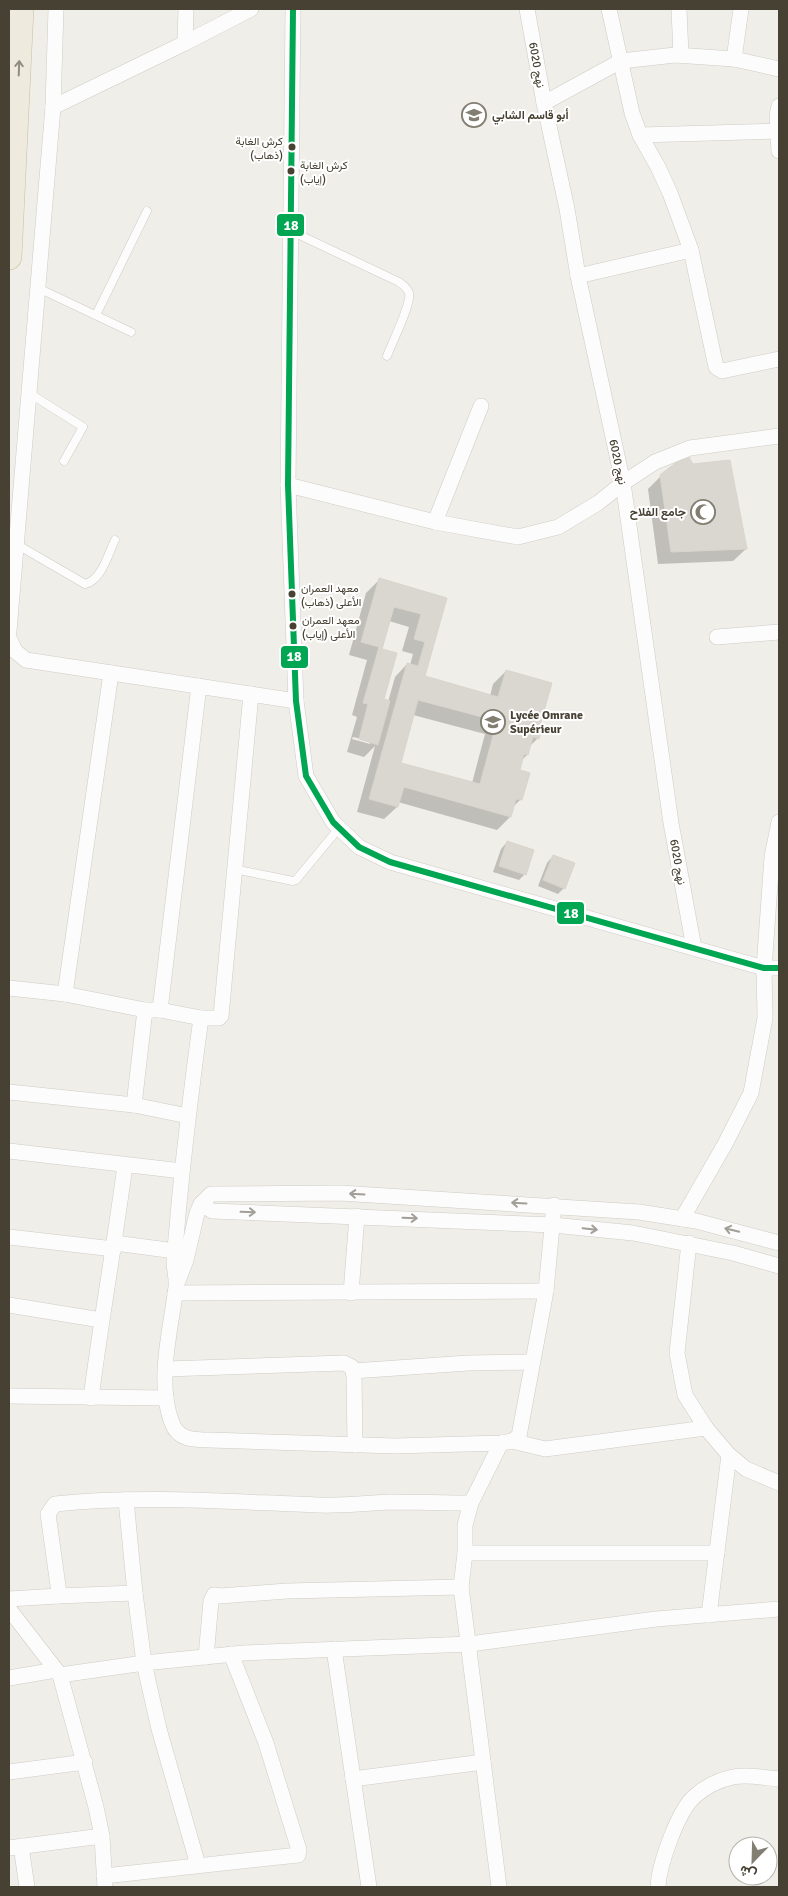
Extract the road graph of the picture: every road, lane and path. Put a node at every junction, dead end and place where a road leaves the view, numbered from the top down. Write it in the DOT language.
graph roads {
  1 [pos="21,9"];
  2 [pos="56,9"];
  3 [pos="186,9"];
  4 [pos="251,9"];
  5 [pos="293,9"];
  6 [pos="527,9"];
  7 [pos="610,9"];
  8 [pos="679,9"];
  9 [pos="741,9"];
  10 [pos="185,43"];
  11 [pos="681,55"];
  12 [pos="734,58"];
  13 [pos="621,61"];
  14 [pos="779,69"];
  15 [pos="544,103"];
  16 [pos="779,106"];
  17 [pos="53,107"];
  18 [pos="777,131"];
  19 [pos="640,135"];
  20 [pos="779,151"];
  21 [pos="147,211"];
  22 [pos="291,231"];
  23 [pos="691,250"];
  24 [pos="9,257"];
  25 [pos="578,276"];
  26 [pos="38,288"];
  27 [pos="96,315"];
  28 [pos="131,332"];
  29 [pos="387,356"];
  30 [pos="779,359"];
  31 [pos="29,393"];
  32 [pos="481,406"];
  33 [pos="779,436"];
  34 [pos="64,461"];
  35 [pos="623,483"];
  36 [pos="288,485"];
  37 [pos="435,522"];
  38 [pos="115,540"];
  39 [pos="16,544"];
  40 [pos="9,631"];
  41 [pos="779,632"];
  42 [pos="717,637"];
  43 [pos="9,638"];
  44 [pos="111,673"];
  45 [pos="198,686"];
  46 [pos="251,694"];
  47 [pos="296,701"];
  48 [pos="779,822"];
  49 [pos="339,828"];
  50 [pos="776,857"];
  51 [pos="234,869"];
  52 [pos="694,948"];
  53 [pos="772,968"];
  54 [pos="9,988"];
  55 [pos="65,994"];
  56 [pos="145,1010"];
  57 [pos="160,1010"];
  58 [pos="201,1018"];
  59 [pos="9,1092"];
  60 [pos="134,1105"];
  61 [pos="188,1116"];
  62 [pos="9,1151"];
  63 [pos="125,1165"];
  64 [pos="182,1171"];
  65 [pos="201,1204"];
  66 [pos="554,1205"];
  67 [pos="357,1216"];
  68 [pos="682,1219"];
  69 [pos="553,1225"];
  70 [pos="9,1237"];
  71 [pos="689,1243"];
  72 [pos="779,1243"];
  73 [pos="114,1246"];
  74 [pos="175,1251"];
  75 [pos="779,1266"];
  76 [pos="176,1289"];
  77 [pos="546,1291"];
  78 [pos="351,1293"];
  79 [pos="9,1305"];
  80 [pos="101,1320"];
  81 [pos="532,1362"];
  82 [pos="166,1369"];
  83 [pos="353,1371"];
  84 [pos="9,1396"];
  85 [pos="91,1398"];
  86 [pos="166,1398"];
  87 [pos="706,1428"];
  88 [pos="507,1442"];
  89 [pos="355,1445"];
  90 [pos="729,1454"];
  91 [pos="779,1483"];
  92 [pos="126,1500"];
  93 [pos="470,1503"];
  94 [pos="465,1553"];
  95 [pos="717,1553"];
  96 [pos="461,1587"];
  97 [pos="135,1593"];
  98 [pos="58,1596"];
  99 [pos="9,1599"];
  100 [pos="9,1609"];
  101 [pos="779,1609"];
  102 [pos="709,1615"];
  103 [pos="470,1644"];
  104 [pos="334,1650"];
  105 [pos="231,1654"];
  106 [pos="206,1657"];
  107 [pos="144,1663"];
  108 [pos="58,1673"];
  109 [pos="9,1678"];
  110 [pos="85,1762"];
  111 [pos="483,1762"];
  112 [pos="9,1772"];
  113 [pos="353,1779"];
  114 [pos="779,1779"];
  115 [pos="102,1836"];
  116 [pos="15,1847"];
  117 [pos="198,1865"];
  118 [pos="105,1882"];
  119 [pos="27,1887"];
  120 [pos="369,1887"];
  121 [pos="499,1887"];
  122 [pos="658,1887"];
  24 -- 1 [label="highway, one-way"];
  2 -- 17 [label="street"];
  3 -- 10 [label="street"];
  4 -- 10 [label="street"];
  5 -- 22 [label="street"];
  6 -- 15 [label="street, نهج 6020"];
  7 -- 13 [label="street"];
  8 -- 11 [label="street"];
  9 -- 12 [label="street"];
  10 -- 17 [label="street"];
  11 -- 12 [label="street"];
  11 -- 13 [label="street"];
  12 -- 14 [label="street"];
  13 -- 15 [label="street"];
  13 -- 19 [label="street"];
  15 -- 25 [label="street, نهج 6020"];
  16 -- 18 [label="street"];
  17 -- 26 [label="street"];
  18 -- 19 [label="street"];
  18 -- 20 [label="street"];
  19 -- 23 [label="street"];
  21 -- 27 [label="lane"];
  22 -- 29 [label="lane"];
  22 -- 36 [label="street"];
  23 -- 25 [label="street"];
  23 -- 30 [label="street"];
  25 -- 35 [label="street, نهج 6020"];
  26 -- 27 [label="lane"];
  26 -- 31 [label="street"];
  27 -- 28 [label="lane"];
  31 -- 34 [label="lane"];
  31 -- 39 [label="street"];
  32 -- 37 [label="street"];
  33 -- 35 [label="street"];
  35 -- 37 [label="street"];
  35 -- 52 [label="street, نهج 6020"];
  36 -- 37 [label="street"];
  36 -- 47 [label="street"];
  38 -- 39 [label="lane"];
  39 -- 40 [label="street"];
  41 -- 42 [label="street"];
  43 -- 44 [label="street"];
  44 -- 45 [label="street"];
  44 -- 55 [label="street"];
  45 -- 46 [label="street"];
  45 -- 57 [label="street"];
  46 -- 47 [label="street"];
  46 -- 51 [label="street"];
  47 -- 49 [label="street"];
  48 -- 50 [label="street"];
  49 -- 51 [label="lane"];
  49 -- 52 [label="street"];
  50 -- 53 [label="street"];
  51 -- 58 [label="street"];
  52 -- 53 [label="street"];
  53 -- 68 [label="street"];
  54 -- 55 [label="street"];
  55 -- 56 [label="street"];
  56 -- 57 [label="street"];
  56 -- 60 [label="street"];
  57 -- 58 [label="street"];
  58 -- 61 [label="street"];
  59 -- 60 [label="street"];
  60 -- 61 [label="street"];
  61 -- 64 [label="street"];
  62 -- 63 [label="street"];
  63 -- 64 [label="street"];
  63 -- 73 [label="street"];
  64 -- 74 [label="street"];
  66 -- 65 [label="street, one-way"];
  65 -- 67 [label="street, one-way"];
  65 -- 76 [label="street"];
  66 -- 68 [label="street"];
  66 -- 69 [label="street"];
  67 -- 69 [label="street, one-way"];
  67 -- 78 [label="street"];
  72 -- 68 [label="street, one-way"];
  69 -- 71 [label="street, one-way"];
  69 -- 77 [label="street"];
  70 -- 73 [label="street"];
  71 -- 75 [label="street"];
  71 -- 87 [label="street"];
  73 -- 74 [label="street"];
  73 -- 80 [label="street"];
  74 -- 76 [label="street"];
  76 -- 78 [label="street"];
  76 -- 82 [label="street"];
  77 -- 78 [label="street"];
  77 -- 81 [label="street"];
  79 -- 80 [label="street"];
  80 -- 85 [label="street"];
  81 -- 83 [label="street"];
  81 -- 88 [label="street"];
  82 -- 83 [label="street"];
  82 -- 86 [label="street"];
  83 -- 89 [label="street"];
  84 -- 85 [label="street"];
  85 -- 86 [label="street"];
  86 -- 89 [label="street"];
  87 -- 88 [label="street"];
  87 -- 90 [label="street"];
  88 -- 89 [label="street"];
  88 -- 93 [label="street"];
  90 -- 91 [label="street"];
  90 -- 95 [label="street"];
  92 -- 93 [label="street"];
  92 -- 97 [label="street"];
  92 -- 98 [label="street"];
  93 -- 94 [label="street"];
  94 -- 95 [label="street"];
  94 -- 96 [label="street"];
  95 -- 102 [label="street"];
  96 -- 103 [label="street"];
  96 -- 106 [label="street"];
  97 -- 98 [label="street"];
  97 -- 107 [label="street"];
  98 -- 99 [label="street"];
  100 -- 108 [label="street"];
  101 -- 102 [label="street"];
  102 -- 103 [label="street"];
  103 -- 104 [label="street"];
  103 -- 111 [label="street"];
  104 -- 105 [label="street"];
  104 -- 113 [label="street"];
  105 -- 106 [label="street"];
  105 -- 117 [label="street"];
  106 -- 107 [label="street"];
  107 -- 108 [label="street"];
  107 -- 117 [label="street"];
  108 -- 109 [label="street"];
  108 -- 110 [label="street"];
  110 -- 112 [label="street"];
  110 -- 115 [label="street"];
  111 -- 113 [label="street"];
  111 -- 121 [label="street"];
  113 -- 120 [label="street"];
  114 -- 122 [label="street"];
  115 -- 116 [label="street"];
  115 -- 118 [label="street"];
  116 -- 119 [label="street"];
  117 -- 118 [label="street"];
}
